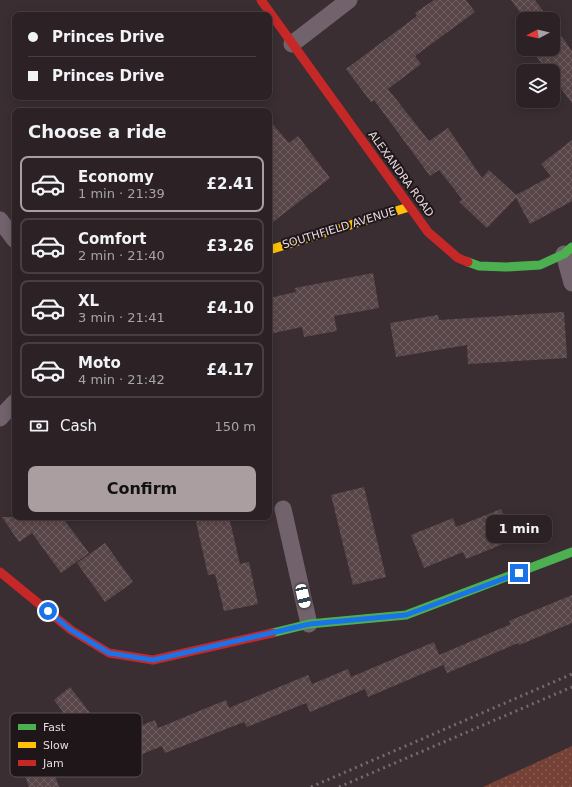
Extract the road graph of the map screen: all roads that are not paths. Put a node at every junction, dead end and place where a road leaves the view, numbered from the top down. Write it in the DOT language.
graph roads {
  1 [pos="261,0"];
  2 [pos="349,0"];
  3 [pos="269,12"];
  4 [pos="272,16"];
  5 [pos="292,44"];
  6 [pos="409,207"];
  7 [pos="0,220"];
  8 [pos="12,236"];
  9 [pos="272,249"];
  10 [pos="568,251"];
  11 [pos="572,283"];
  12 [pos="12,405"];
  13 [pos="0,418"];
  14 [pos="283,509"];
  15 [pos="572,552"];
  16 [pos="0,572"];
  17 [pos="310,624"];
  1 -- 3 [label="street, ALEXANDRA ROAD"];
  2 -- 5 [label="street"];
  4 -- 5 [label="street, ALEXANDRA ROAD"];
  5 -- 6 [label="street, ALEXANDRA ROAD"];
  6 -- 9 [label="street, SOUTHFIELD AVENUE"];
  6 -- 10 [label="street, ALEXANDRA ROAD"];
  7 -- 8 [label="street"];
  10 -- 11 [label="street"];
  12 -- 13 [label="street"];
  14 -- 17 [label="street"];
  15 -- 17 [label="street"];
  16 -- 17 [label="street"];
}
